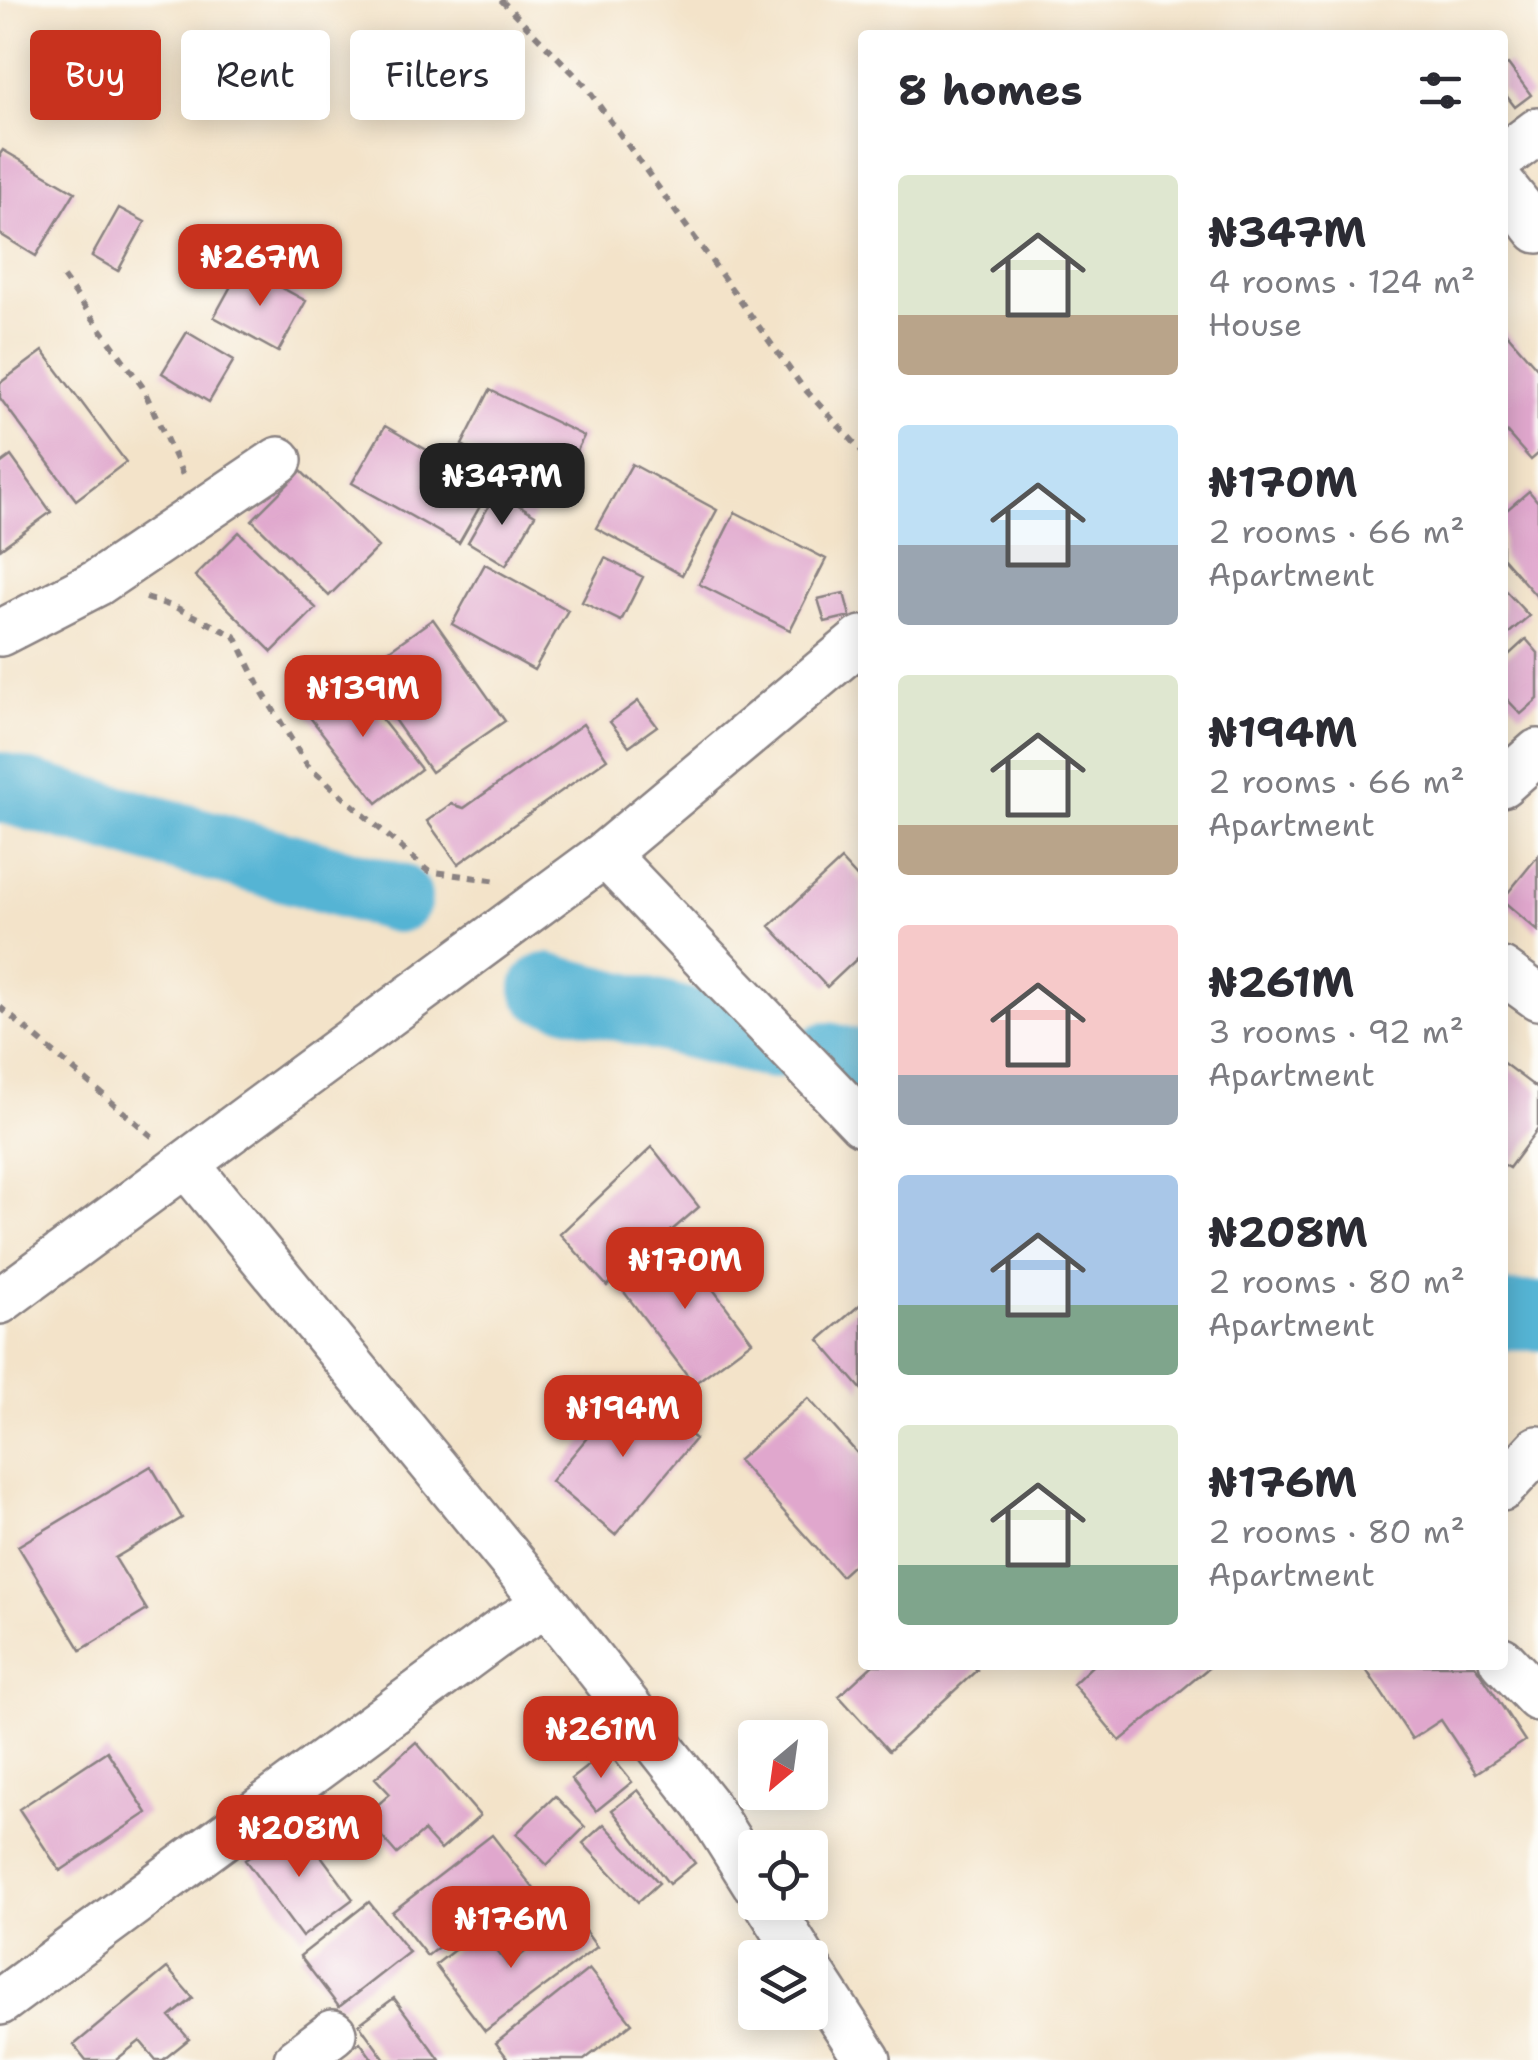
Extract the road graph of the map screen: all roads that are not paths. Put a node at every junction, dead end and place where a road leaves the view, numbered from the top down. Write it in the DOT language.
graph roads {
  1 [pos="1538,131"];
  2 [pos="1508,154"];
  3 [pos="1508,193"];
  4 [pos="1538,230"];
  5 [pos="279,460"];
  6 [pos="0,633"];
  7 [pos="858,642"];
  8 [pos="1538,752"];
  9 [pos="1508,779"];
  10 [pos="605,854"];
  11 [pos="1508,975"];
  12 [pos="1538,997"];
  13 [pos="858,1118"];
  14 [pos="186,1164"];
  15 [pos="0,1301"];
  16 [pos="1538,1449"];
  17 [pos="1508,1482"];
  18 [pos="547,1604"];
  19 [pos="1508,1666"];
  20 [pos="1538,1698"];
  21 [pos="738,1857"];
  22 [pos="828,1999"];
  23 [pos="0,2002"];
  24 [pos="333,2034"];
  25 [pos="297,2060"];
  26 [pos="868,2060"];
  1 -- 2 [label="street"];
  3 -- 4 [label="street"];
  5 -- 6 [label="street"];
  7 -- 10 [label="street"];
  8 -- 9 [label="street"];
  10 -- 13 [label="street"];
  10 -- 14 [label="street"];
  11 -- 12 [label="street"];
  14 -- 15 [label="street"];
  14 -- 18 [label="street"];
  16 -- 17 [label="street"];
  18 -- 21 [label="street"];
  18 -- 23 [label="street"];
  19 -- 20 [label="street"];
  22 -- 26 [label="street"];
  24 -- 25 [label="street"];
}
